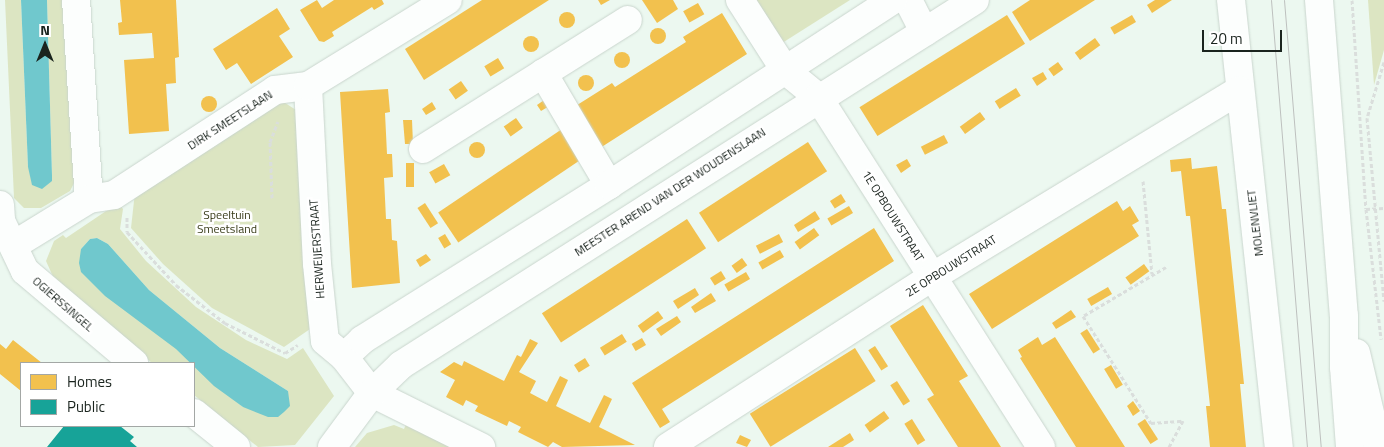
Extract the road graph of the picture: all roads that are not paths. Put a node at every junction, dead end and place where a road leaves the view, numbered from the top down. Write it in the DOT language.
graph roads {
  1 [pos="76,0"];
  2 [pos="448,0"];
  3 [pos="740,0"];
  4 [pos="893,0"];
  5 [pos="908,0"];
  6 [pos="975,0"];
  7 [pos="1231,0"];
  8 [pos="1320,0"];
  9 [pos="628,20"];
  10 [pos="924,32"];
  11 [pos="785,70"];
  12 [pos="543,73"];
  13 [pos="308,86"];
  14 [pos="1239,90"];
  15 [pos="818,97"];
  16 [pos="423,149"];
  17 [pos="609,185"];
  18 [pos="89,200"];
  19 [pos="0,204"];
  20 [pos="14,245"];
  21 [pos="932,277"];
  22 [pos="1344,316"];
  23 [pos="334,349"];
  24 [pos="133,362"];
  25 [pos="372,393"];
  26 [pos="195,414"];
  27 [pos="236,447"];
  28 [pos="332,447"];
  29 [pos="480,447"];
  30 [pos="668,447"];
  31 [pos="1041,447"];
  32 [pos="1278,447"];
  33 [pos="1350,447"];
  34 [pos="1378,447"];
  1 -- 18 [label="street"];
  2 -- 13 [label="street, DIRK SMEETSLAAN"];
  3 -- 11 [label="street, 1E OPBOUWSTRAAT"];
  4 -- 11 [label="street"];
  5 -- 10 [label="street"];
  6 -- 10 [label="street, MEESTER AREND VAN DER WOUDENSLAAN"];
  7 -- 14 [label="street, MOLENVLIET"];
  8 -- 22 [label="street"];
  9 -- 12 [label="street"];
  10 -- 15 [label="street, MEESTER AREND VAN DER WOUDENSLAAN"];
  11 -- 15 [label="street, 1E OPBOUWSTRAAT"];
  11 -- 17 [label="street"];
  12 -- 16 [label="street"];
  12 -- 17 [label="street"];
  13 -- 18 [label="street, DIRK SMEETSLAAN"];
  13 -- 23 [label="street, HERWEIJERSTRAAT"];
  14 -- 21 [label="street, 2E OPBOUWSTRAAT"];
  14 -- 32 [label="street, MOLENVLIET"];
  15 -- 21 [label="street, 1E OPBOUWSTRAAT"];
  15 -- 25 [label="street, MEESTER AREND VAN DER WOUDENSLAAN"];
  17 -- 23 [label="street"];
  18 -- 20 [label="street, DIRK SMEETSLAAN"];
  19 -- 20 [label="street, OGIERSSINGEL"];
  20 -- 24 [label="street, OGIERSSINGEL"];
  21 -- 30 [label="street, 2E OPBOUWSTRAAT"];
  21 -- 31 [label="street, 1E OPBOUWSTRAAT"];
  22 -- 33 [label="street"];
  22 -- 34 [label="street"];
  23 -- 25 [label="street"];
  25 -- 28 [label="street"];
  25 -- 29 [label="street"];
  26 -- 27 [label="street"];
}
